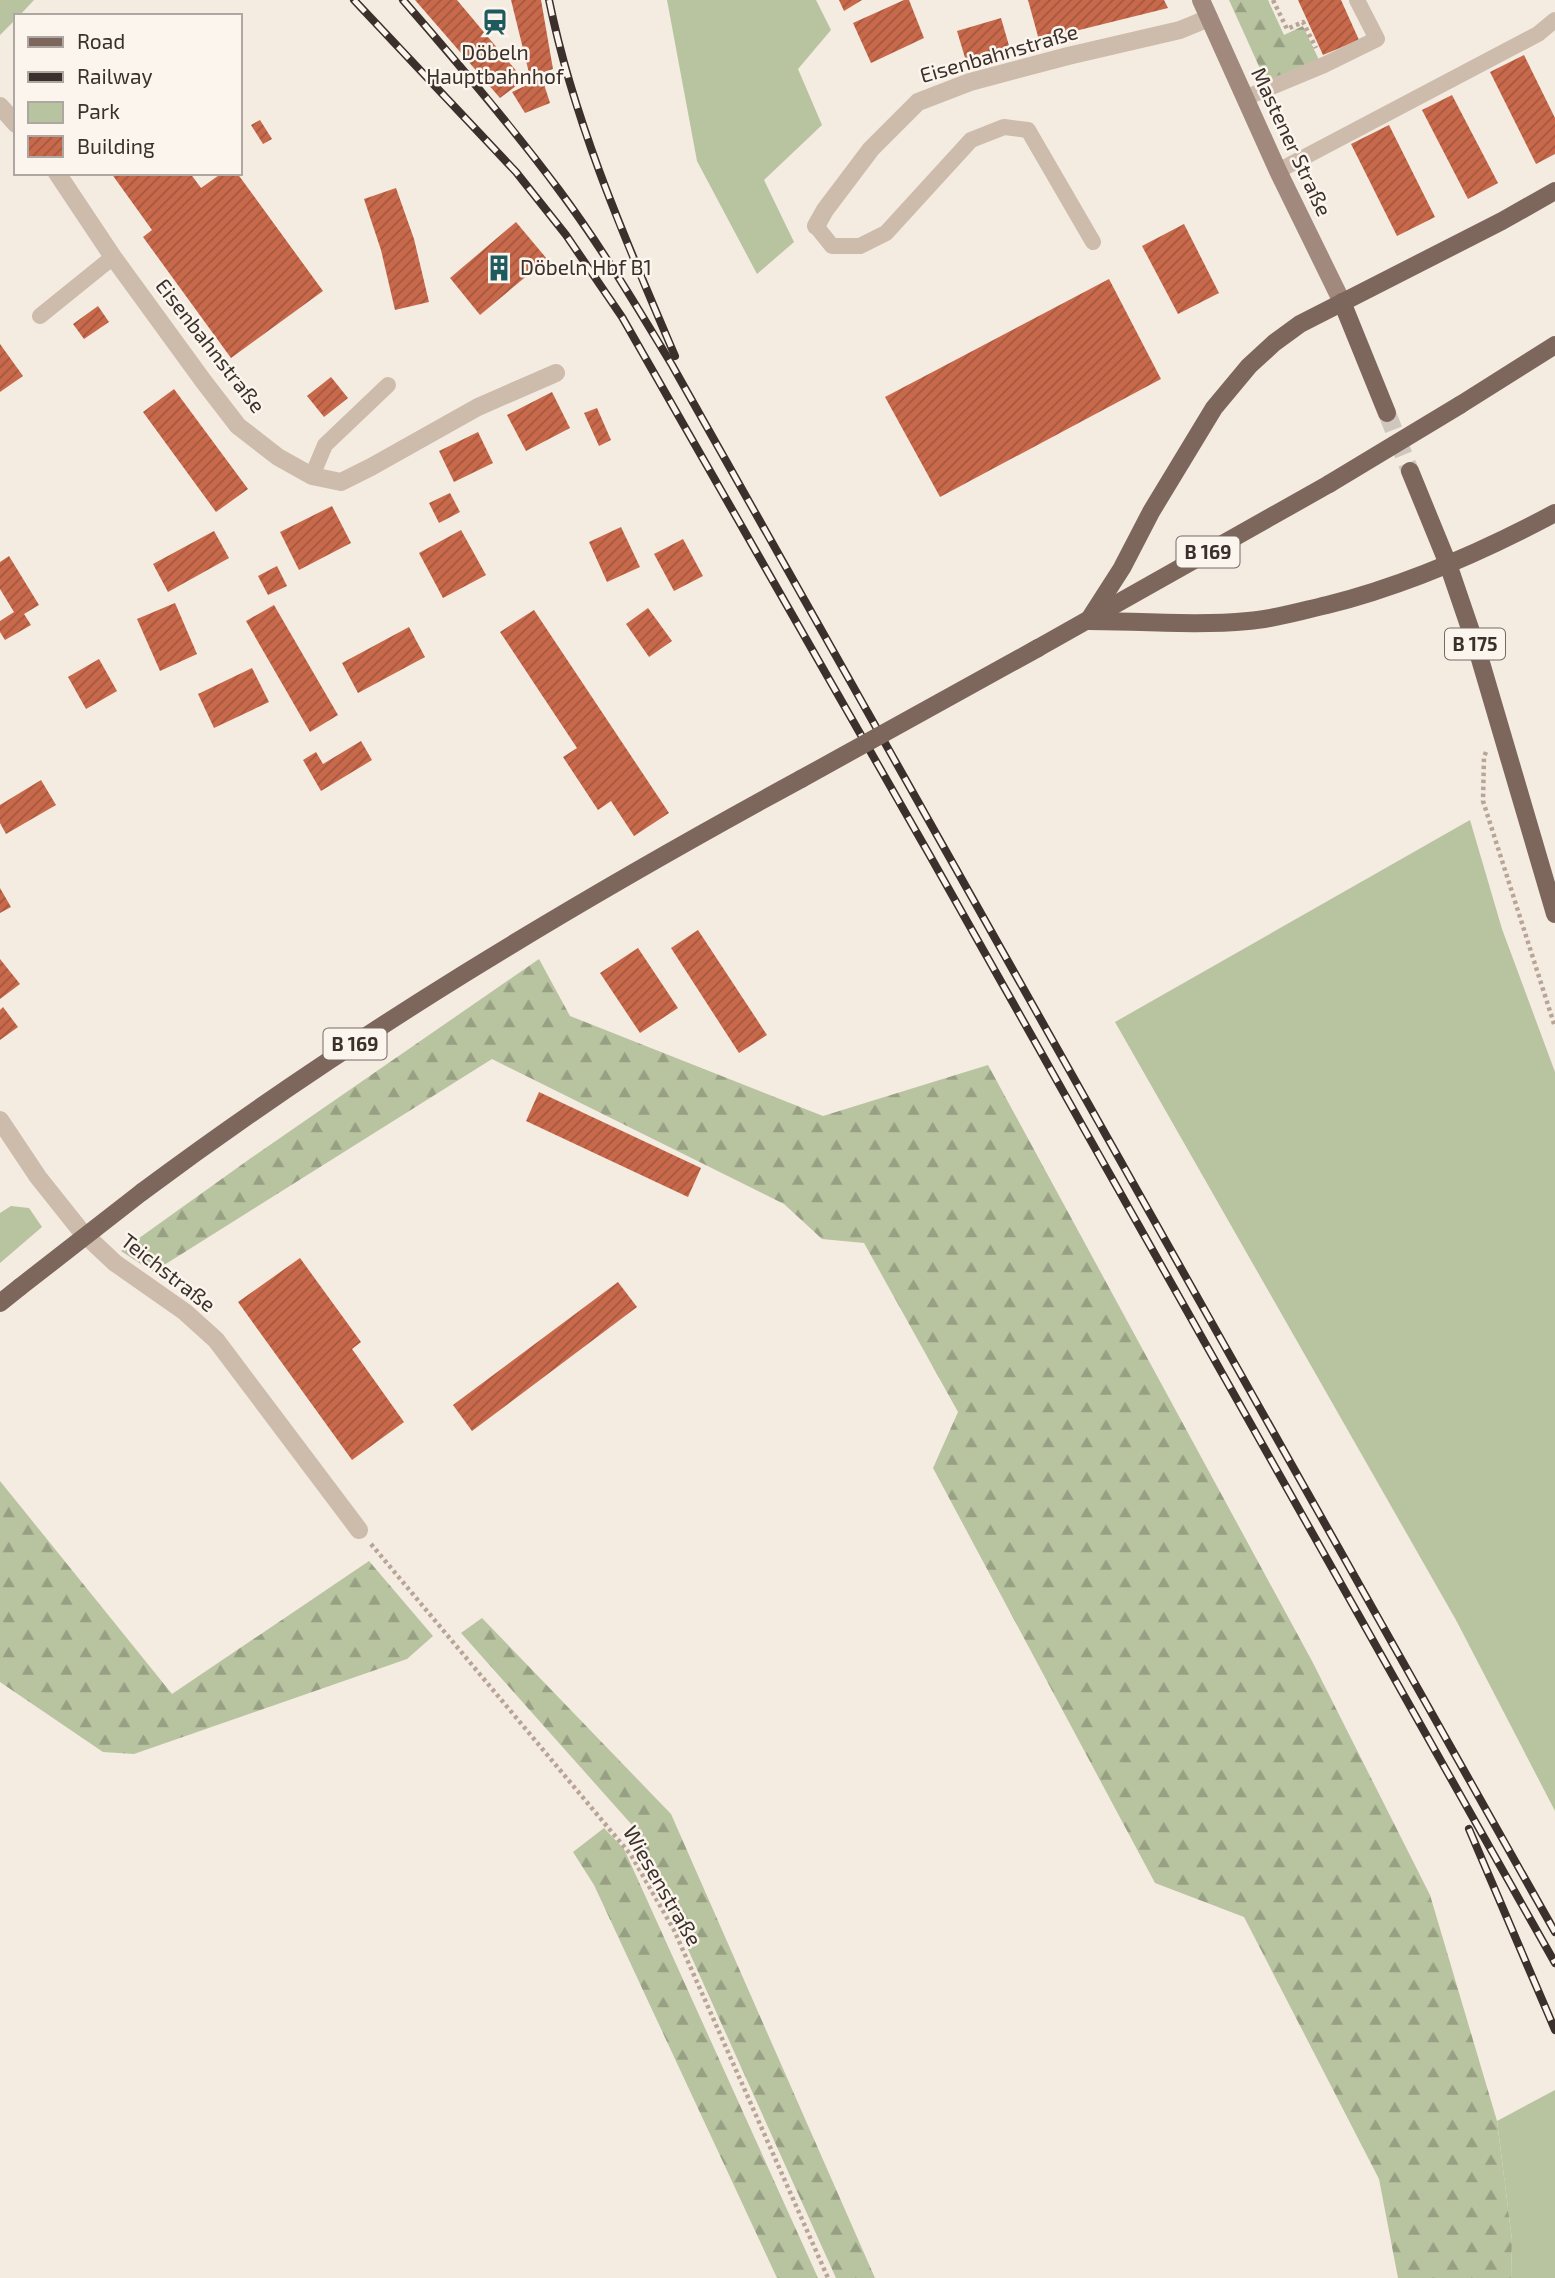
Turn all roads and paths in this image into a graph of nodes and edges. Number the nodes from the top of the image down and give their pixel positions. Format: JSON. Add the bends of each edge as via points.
{"nodes":[{"id":1,"x":1201,"y":0,"type":"edge"},
{"id":2,"x":1273,"y":0,"type":"edge"},
{"id":3,"x":1357,"y":0,"type":"edge"},
{"id":4,"x":1209,"y":18,"type":"junction"},
{"id":5,"x":1555,"y":20,"type":"edge"},
{"id":6,"x":1324,"y":65,"type":"junction"},
{"id":7,"x":1245,"y":98,"type":"junction"},
{"id":8,"x":0,"y":106,"type":"edge"},
{"id":9,"x":14,"y":122,"type":"edge"},
{"id":10,"x":1278,"y":171,"type":"junction"},
{"id":11,"x":58,"y":175,"type":"edge"},
{"id":12,"x":1555,"y":191,"type":"edge"},
{"id":13,"x":816,"y":226,"type":"joint"},
{"id":14,"x":1093,"y":242,"type":"dead end"},
{"id":15,"x":113,"y":257,"type":"junction"},
{"id":16,"x":1342,"y":302,"type":"junction"},
{"id":17,"x":40,"y":316,"type":"dead end"},
{"id":18,"x":1555,"y":345,"type":"edge"},
{"id":19,"x":556,"y":373,"type":"dead end"},
{"id":20,"x":388,"y":385,"type":"dead end"},
{"id":21,"x":1387,"y":413,"type":"tunnel mouth"},
{"id":22,"x":1410,"y":471,"type":"tunnel mouth"},
{"id":23,"x":312,"y":476,"type":"junction"},
{"id":24,"x":1555,"y":513,"type":"edge"},
{"id":25,"x":1448,"y":564,"type":"junction"},
{"id":26,"x":1088,"y":621,"type":"junction"},
{"id":27,"x":1499,"y":724,"type":"junction"},
{"id":28,"x":1555,"y":914,"type":"edge"},
{"id":29,"x":1555,"y":1027,"type":"edge"},
{"id":30,"x":0,"y":1119,"type":"edge"},
{"id":31,"x":0,"y":1303,"type":"edge"},
{"id":32,"x":359,"y":1530,"type":"joint"},
{"id":33,"x":828,"y":2278,"type":"edge"}],
"edges":[{"from":1,"to":4,"type":"main road","name":"Mastener Straße"},
{"from":2,"to":6,"type":"path","via":[[1287,29],[1303,22]]},
{"from":3,"to":6,"type":"lane","via":[[1377,39]]},
{"from":4,"to":7,"type":"main road","name":"Mastener Straße"},
{"from":4,"to":13,"type":"street","name":"Eisenbahnstraße","via":[[1180,30],[970,82],[918,102],[871,149]]},
{"from":5,"to":10,"type":"lane","via":[[1538,34]]},
{"from":6,"to":7,"type":"lane"},
{"from":7,"to":10,"type":"main road","name":"Mastener Straße"},
{"from":8,"to":9,"type":"street"},
{"from":10,"to":16,"type":"main road","name":"Mastener Straße"},
{"from":11,"to":15,"type":"street","name":"Eisenbahnstraße"},
{"from":12,"to":16,"type":"main road"},
{"from":13,"to":14,"type":"lane","via":[[832,246],[860,246],[886,233],[971,140],[1004,127],[1028,130]]},
{"from":15,"to":17,"type":"lane"},
{"from":15,"to":23,"type":"street","name":"Eisenbahnstraße","via":[[238,426]]},
{"from":16,"to":21,"type":"main road"},
{"from":16,"to":26,"type":"main road","via":[[1274,343],[1214,408]]},
{"from":18,"to":26,"type":"main road","number":"B 169","bridge":true,"via":[[1329,484]]},
{"from":19,"to":23,"type":"street","name":"Eisenbahnstraße","via":[[478,407],[341,482]]},
{"from":20,"to":23,"type":"lane","via":[[325,445]]},
{"from":22,"to":25,"type":"main road","number":"B 175"},
{"from":24,"to":25,"type":"main road"},
{"from":25,"to":26,"type":"main road","via":[[1377,592],[1283,616],[1218,622]]},
{"from":25,"to":27,"type":"main road","number":"B 175"},
{"from":26,"to":31,"type":"main road","number":"B 169","bridge":true,"via":[[575,907],[350,1048],[209,1142]]},
{"from":27,"to":28,"type":"main road","number":"B 175"},
{"from":27,"to":29,"type":"path","via":[[1484,757],[1483,800]]},
{"from":30,"to":32,"type":"street","name":"Teichstraße","via":[[80,1231],[216,1340]]},
{"from":32,"to":33,"type":"path","name":"Wiesenstraße","via":[[631,1854],[674,1930]]}]}
